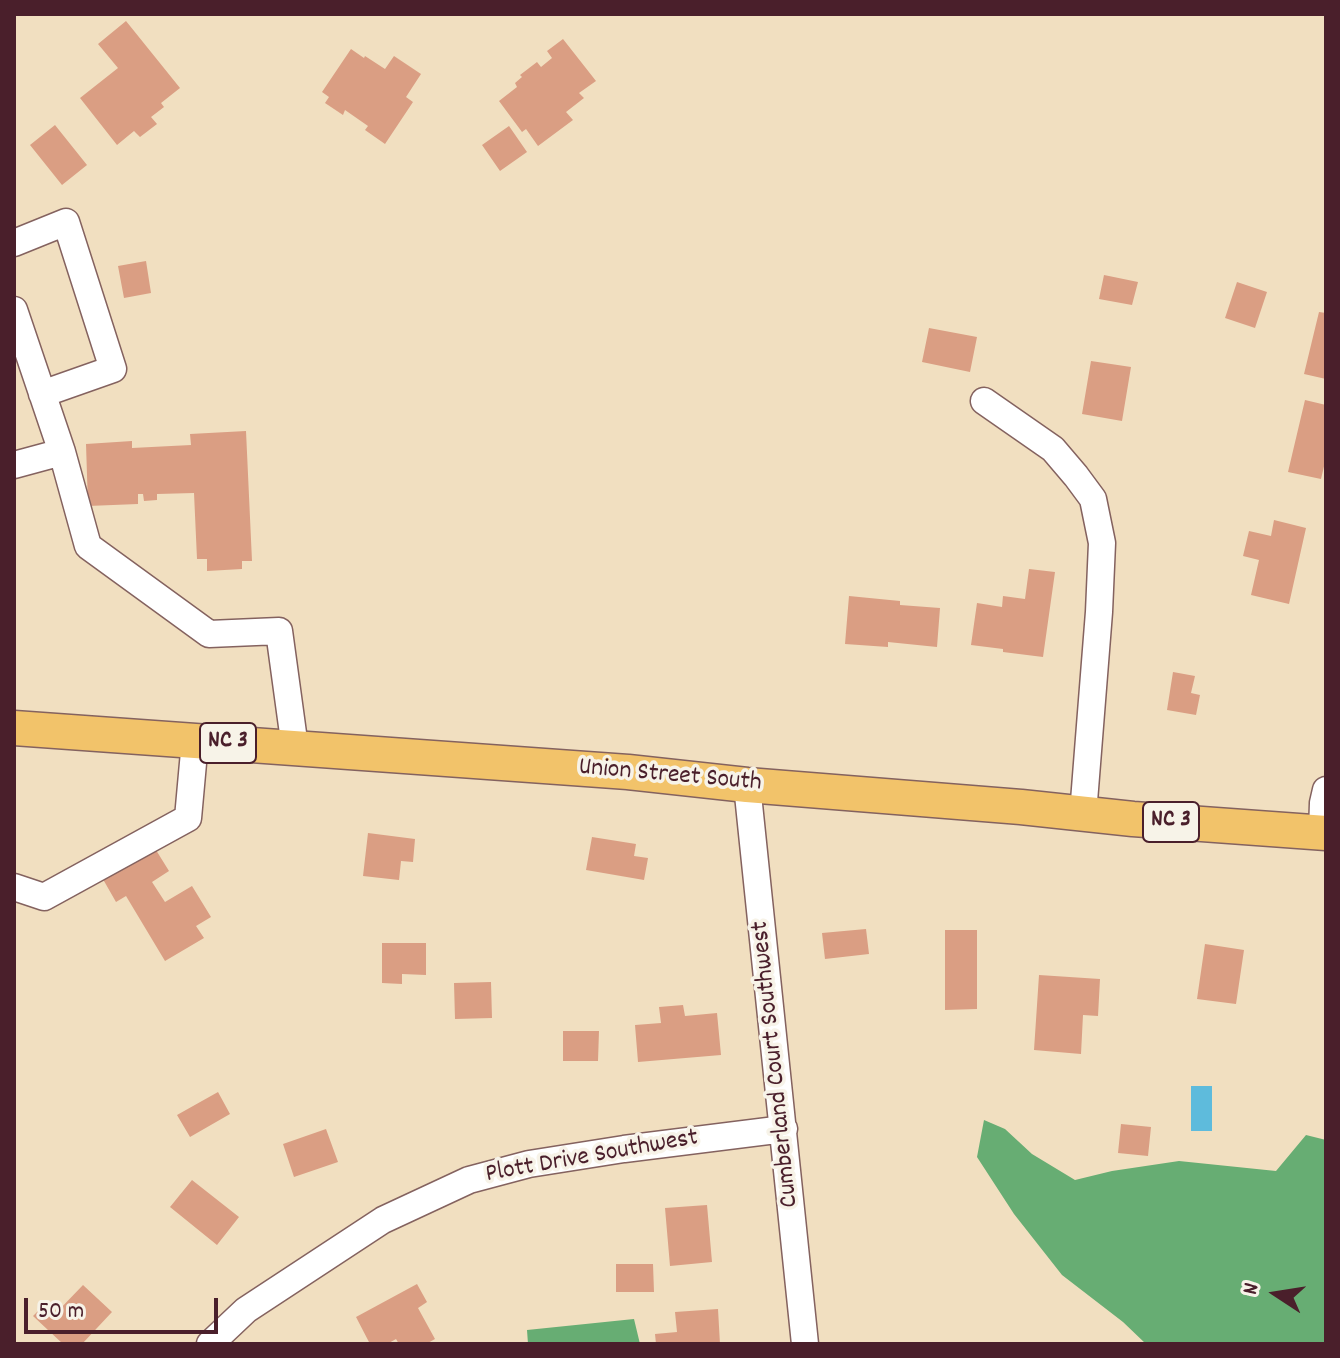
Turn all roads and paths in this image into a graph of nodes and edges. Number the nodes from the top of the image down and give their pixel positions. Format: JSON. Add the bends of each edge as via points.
{"nodes":[{"id":1,"x":14,"y":243,"type":"edge"},
{"id":2,"x":14,"y":310,"type":"edge"},
{"id":3,"x":42,"y":394,"type":"junction"},
{"id":4,"x":984,"y":401,"type":"dead end"},
{"id":5,"x":62,"y":452,"type":"junction"},
{"id":6,"x":14,"y":465,"type":"edge"},
{"id":7,"x":14,"y":728,"type":"edge"},
{"id":8,"x":195,"y":741,"type":"junction"},
{"id":9,"x":295,"y":748,"type":"junction"},
{"id":10,"x":747,"y":785,"type":"junction"},
{"id":11,"x":1326,"y":790,"type":"edge"},
{"id":12,"x":1083,"y":814,"type":"junction"},
{"id":13,"x":1324,"y":833,"type":"edge"},
{"id":14,"x":14,"y":887,"type":"edge"},
{"id":15,"x":784,"y":1129,"type":"junction"},
{"id":16,"x":210,"y":1344,"type":"edge"},
{"id":17,"x":805,"y":1344,"type":"edge"}],
"edges":[{"from":1,"to":3,"type":"street","via":[[66,222],[113,369]]},
{"from":2,"to":3,"type":"street"},
{"from":3,"to":5,"type":"street"},
{"from":4,"to":12,"type":"street","via":[[1053,449],[1093,499],[1102,543]]},
{"from":5,"to":6,"type":"street"},
{"from":5,"to":9,"type":"street","via":[[88,546],[209,634],[279,631]]},
{"from":7,"to":8,"type":"main road","name":"Union Street South","number":"NC 3"},
{"from":8,"to":9,"type":"main road","name":"Union Street South","number":"NC 3"},
{"from":8,"to":14,"type":"street","via":[[188,818],[44,897]]},
{"from":9,"to":10,"type":"main road","name":"Union Street South","number":"NC 3"},
{"from":10,"to":12,"type":"main road","name":"Union Street South","number":"NC 3"},
{"from":10,"to":15,"type":"street","name":"Cumberland Court Southwest"},
{"from":11,"to":13,"type":"street"},
{"from":12,"to":13,"type":"main road","name":"Union Street South","number":"NC 3"},
{"from":15,"to":16,"type":"street","name":"Plott Drive Southwest","via":[[529,1164],[469,1180],[383,1220],[246,1310]]},
{"from":15,"to":17,"type":"street","name":"Cumberland Court Southwest"}]}
